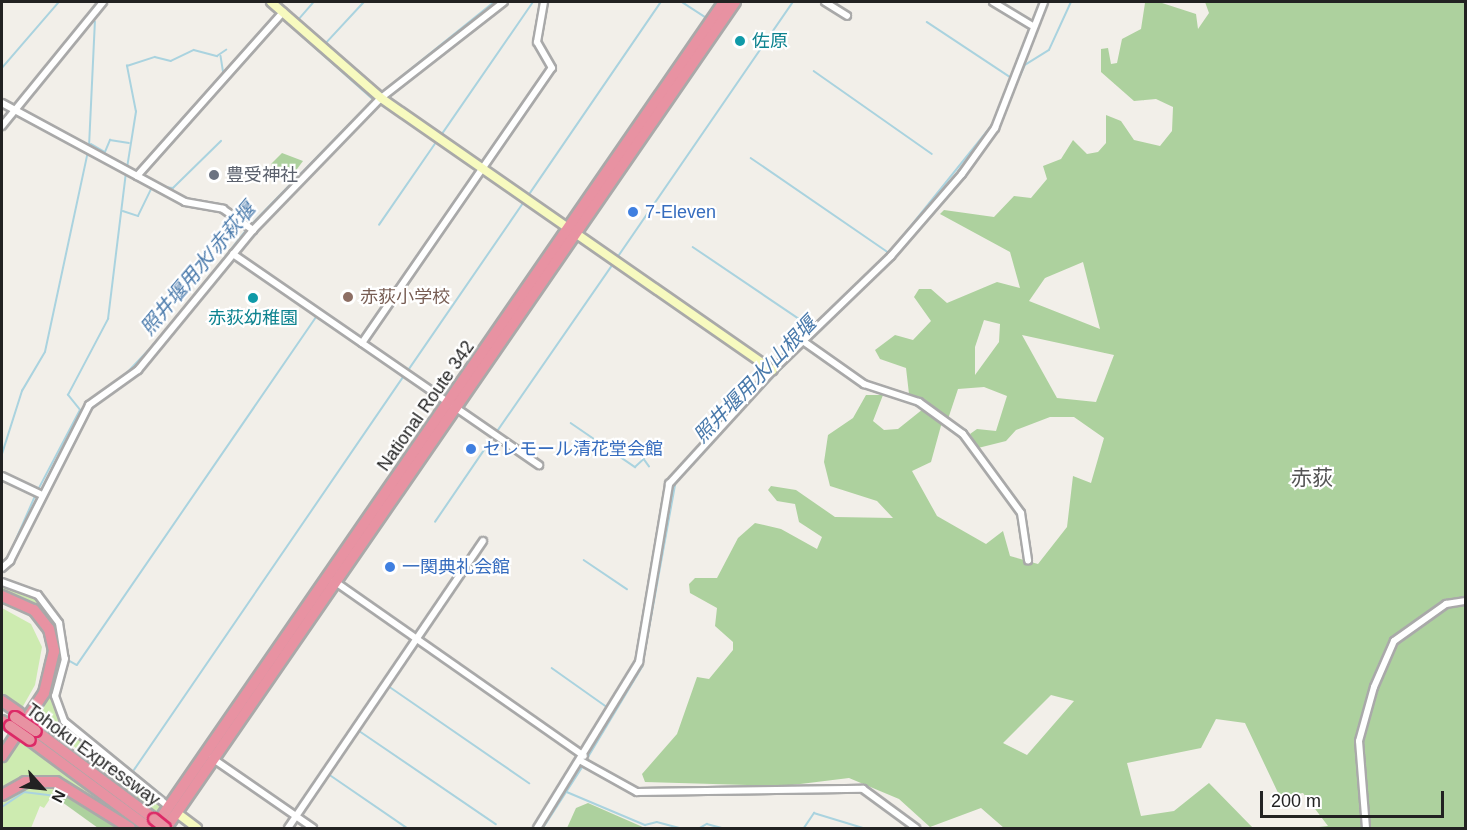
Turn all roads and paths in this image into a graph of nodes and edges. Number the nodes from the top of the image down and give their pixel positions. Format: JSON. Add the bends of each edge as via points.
{"nodes":[{"id":1,"x":103,"y":2,"type":"edge"},
{"id":2,"x":271,"y":2,"type":"edge"},
{"id":3,"x":504,"y":2,"type":"edge"},
{"id":4,"x":544,"y":2,"type":"edge"},
{"id":5,"x":724,"y":2,"type":"edge"},
{"id":6,"x":735,"y":2,"type":"edge"},
{"id":7,"x":825,"y":2,"type":"edge"},
{"id":8,"x":993,"y":2,"type":"edge"},
{"id":9,"x":1044,"y":2,"type":"edge"},
{"id":10,"x":283,"y":12,"type":"junction"},
{"id":11,"x":847,"y":16,"type":"dead end"},
{"id":12,"x":1031,"y":25,"type":"junction"},
{"id":13,"x":381,"y":98,"type":"junction"},
{"id":14,"x":2,"y":103,"type":"edge"},
{"id":15,"x":15,"y":109,"type":"junction"},
{"id":16,"x":2,"y":126,"type":"edge"},
{"id":17,"x":482,"y":170,"type":"junction"},
{"id":18,"x":137,"y":176,"type":"junction"},
{"id":19,"x":253,"y":230,"type":"junction"},
{"id":20,"x":572,"y":231,"type":"junction"},
{"id":21,"x":232,"y":254,"type":"junction"},
{"id":22,"x":803,"y":341,"type":"junction"},
{"id":23,"x":362,"y":343,"type":"junction"},
{"id":24,"x":773,"y":370,"type":"junction"},
{"id":25,"x":452,"y":405,"type":"junction"},
{"id":26,"x":539,"y":465,"type":"dead end"},
{"id":27,"x":2,"y":476,"type":"edge"},
{"id":28,"x":40,"y":494,"type":"junction"},
{"id":29,"x":483,"y":541,"type":"dead end"},
{"id":30,"x":1028,"y":560,"type":"dead end"},
{"id":31,"x":2,"y":568,"type":"edge"},
{"id":32,"x":331,"y":580,"type":"junction"},
{"id":33,"x":2,"y":582,"type":"edge"},
{"id":34,"x":2,"y":596,"type":"edge"},
{"id":35,"x":1466,"y":601,"type":"edge"},
{"id":36,"x":2,"y":603,"type":"edge"},
{"id":37,"x":420,"y":637,"type":"junction"},
{"id":38,"x":2,"y":701,"type":"edge"},
{"id":39,"x":2,"y":708,"type":"edge"},
{"id":40,"x":11,"y":719,"type":"edge"},
{"id":41,"x":35,"y":733,"type":"junction"},
{"id":42,"x":2,"y":746,"type":"edge"},
{"id":43,"x":2,"y":756,"type":"edge"},
{"id":44,"x":211,"y":757,"type":"junction"},
{"id":45,"x":583,"y":758,"type":"junction"},
{"id":46,"x":2,"y":795,"type":"edge"},
{"id":47,"x":173,"y":810,"type":"junction"},
{"id":48,"x":296,"y":817,"type":"junction"},
{"id":49,"x":151,"y":826,"type":"edge"},
{"id":50,"x":130,"y":828,"type":"edge"},
{"id":51,"x":165,"y":828,"type":"edge"},
{"id":52,"x":197,"y":828,"type":"edge"},
{"id":53,"x":288,"y":828,"type":"edge"},
{"id":54,"x":313,"y":828,"type":"edge"},
{"id":55,"x":537,"y":828,"type":"edge"},
{"id":56,"x":916,"y":828,"type":"edge"},
{"id":57,"x":1366,"y":828,"type":"edge"}],
"edges":[{"from":1,"to":15,"type":"street"},
{"from":2,"to":10,"type":"street"},
{"from":3,"to":13,"type":"street"},
{"from":4,"to":17,"type":"street","via":[[537,42],[552,68]]},
{"from":5,"to":20,"type":"highway","name":"National Route 342"},
{"from":6,"to":20,"type":"highway","name":"National Route 342"},
{"from":7,"to":11,"type":"street"},
{"from":8,"to":12,"type":"street"},
{"from":9,"to":12,"type":"street"},
{"from":10,"to":13,"type":"street"},
{"from":10,"to":18,"type":"street"},
{"from":12,"to":22,"type":"street","via":[[997,122],[962,174],[891,256]]},
{"from":13,"to":17,"type":"street"},
{"from":13,"to":19,"type":"street"},
{"from":14,"to":15,"type":"street"},
{"from":15,"to":16,"type":"street"},
{"from":15,"to":18,"type":"street"},
{"from":17,"to":20,"type":"street"},
{"from":17,"to":23,"type":"street"},
{"from":18,"to":19,"type":"street","via":[[185,202],[223,209]]},
{"from":19,"to":21,"type":"street"},
{"from":20,"to":24,"type":"street"},
{"from":20,"to":25,"type":"highway","name":"National Route 342"},
{"from":21,"to":23,"type":"street"},
{"from":21,"to":28,"type":"street","via":[[138,370],[88,405]]},
{"from":22,"to":24,"type":"street"},
{"from":22,"to":30,"type":"street","via":[[864,384],[919,402],[963,434],[1022,513]]},
{"from":23,"to":25,"type":"street"},
{"from":24,"to":45,"type":"street","via":[[669,484],[639,662]]},
{"from":25,"to":26,"type":"street"},
{"from":25,"to":32,"type":"highway","name":"National Route 342"},
{"from":27,"to":28,"type":"street"},
{"from":28,"to":31,"type":"street","via":[[10,561]]},
{"from":29,"to":37,"type":"street"},
{"from":32,"to":37,"type":"street"},
{"from":32,"to":44,"type":"highway","name":"National Route 342"},
{"from":33,"to":47,"type":"street","via":[[38,595],[59,622],[65,652],[55,696],[59,714]]},
{"from":34,"to":43,"type":"highway","via":[[26,604],[42,618],[54,651],[44,693]]},
{"from":35,"to":57,"type":"street","via":[[1446,604],[1394,641],[1374,687],[1359,741]]},
{"from":36,"to":42,"type":"highway","via":[[36,622],[47,655],[37,694]]},
{"from":37,"to":45,"type":"street"},
{"from":37,"to":48,"type":"street"},
{"from":38,"to":40,"type":"highway"},
{"from":39,"to":40,"type":"highway","name":"Tohoku Expressway"},
{"from":40,"to":41,"type":"highway","name":"Tohoku Expressway","bridge":true},
{"from":41,"to":49,"type":"highway","name":"Tohoku Expressway"},
{"from":41,"to":49,"type":"highway","name":"Tohoku Expressway","via":[[104,781]]},
{"from":44,"to":47,"type":"highway","name":"National Route 342"},
{"from":44,"to":48,"type":"street"},
{"from":45,"to":55,"type":"street"},
{"from":45,"to":56,"type":"street","via":[[637,792],[863,789]]},
{"from":46,"to":50,"type":"highway","via":[[25,782],[56,782]]},
{"from":47,"to":49,"type":"highway","name":"National Route 342"},
{"from":47,"to":51,"type":"highway","name":"National Route 342"},
{"from":47,"to":52,"type":"street"},
{"from":48,"to":53,"type":"street"},
{"from":48,"to":54,"type":"street"},
{"from":49,"to":51,"type":"highway","name":"Tohoku Expressway","bridge":true}]}
